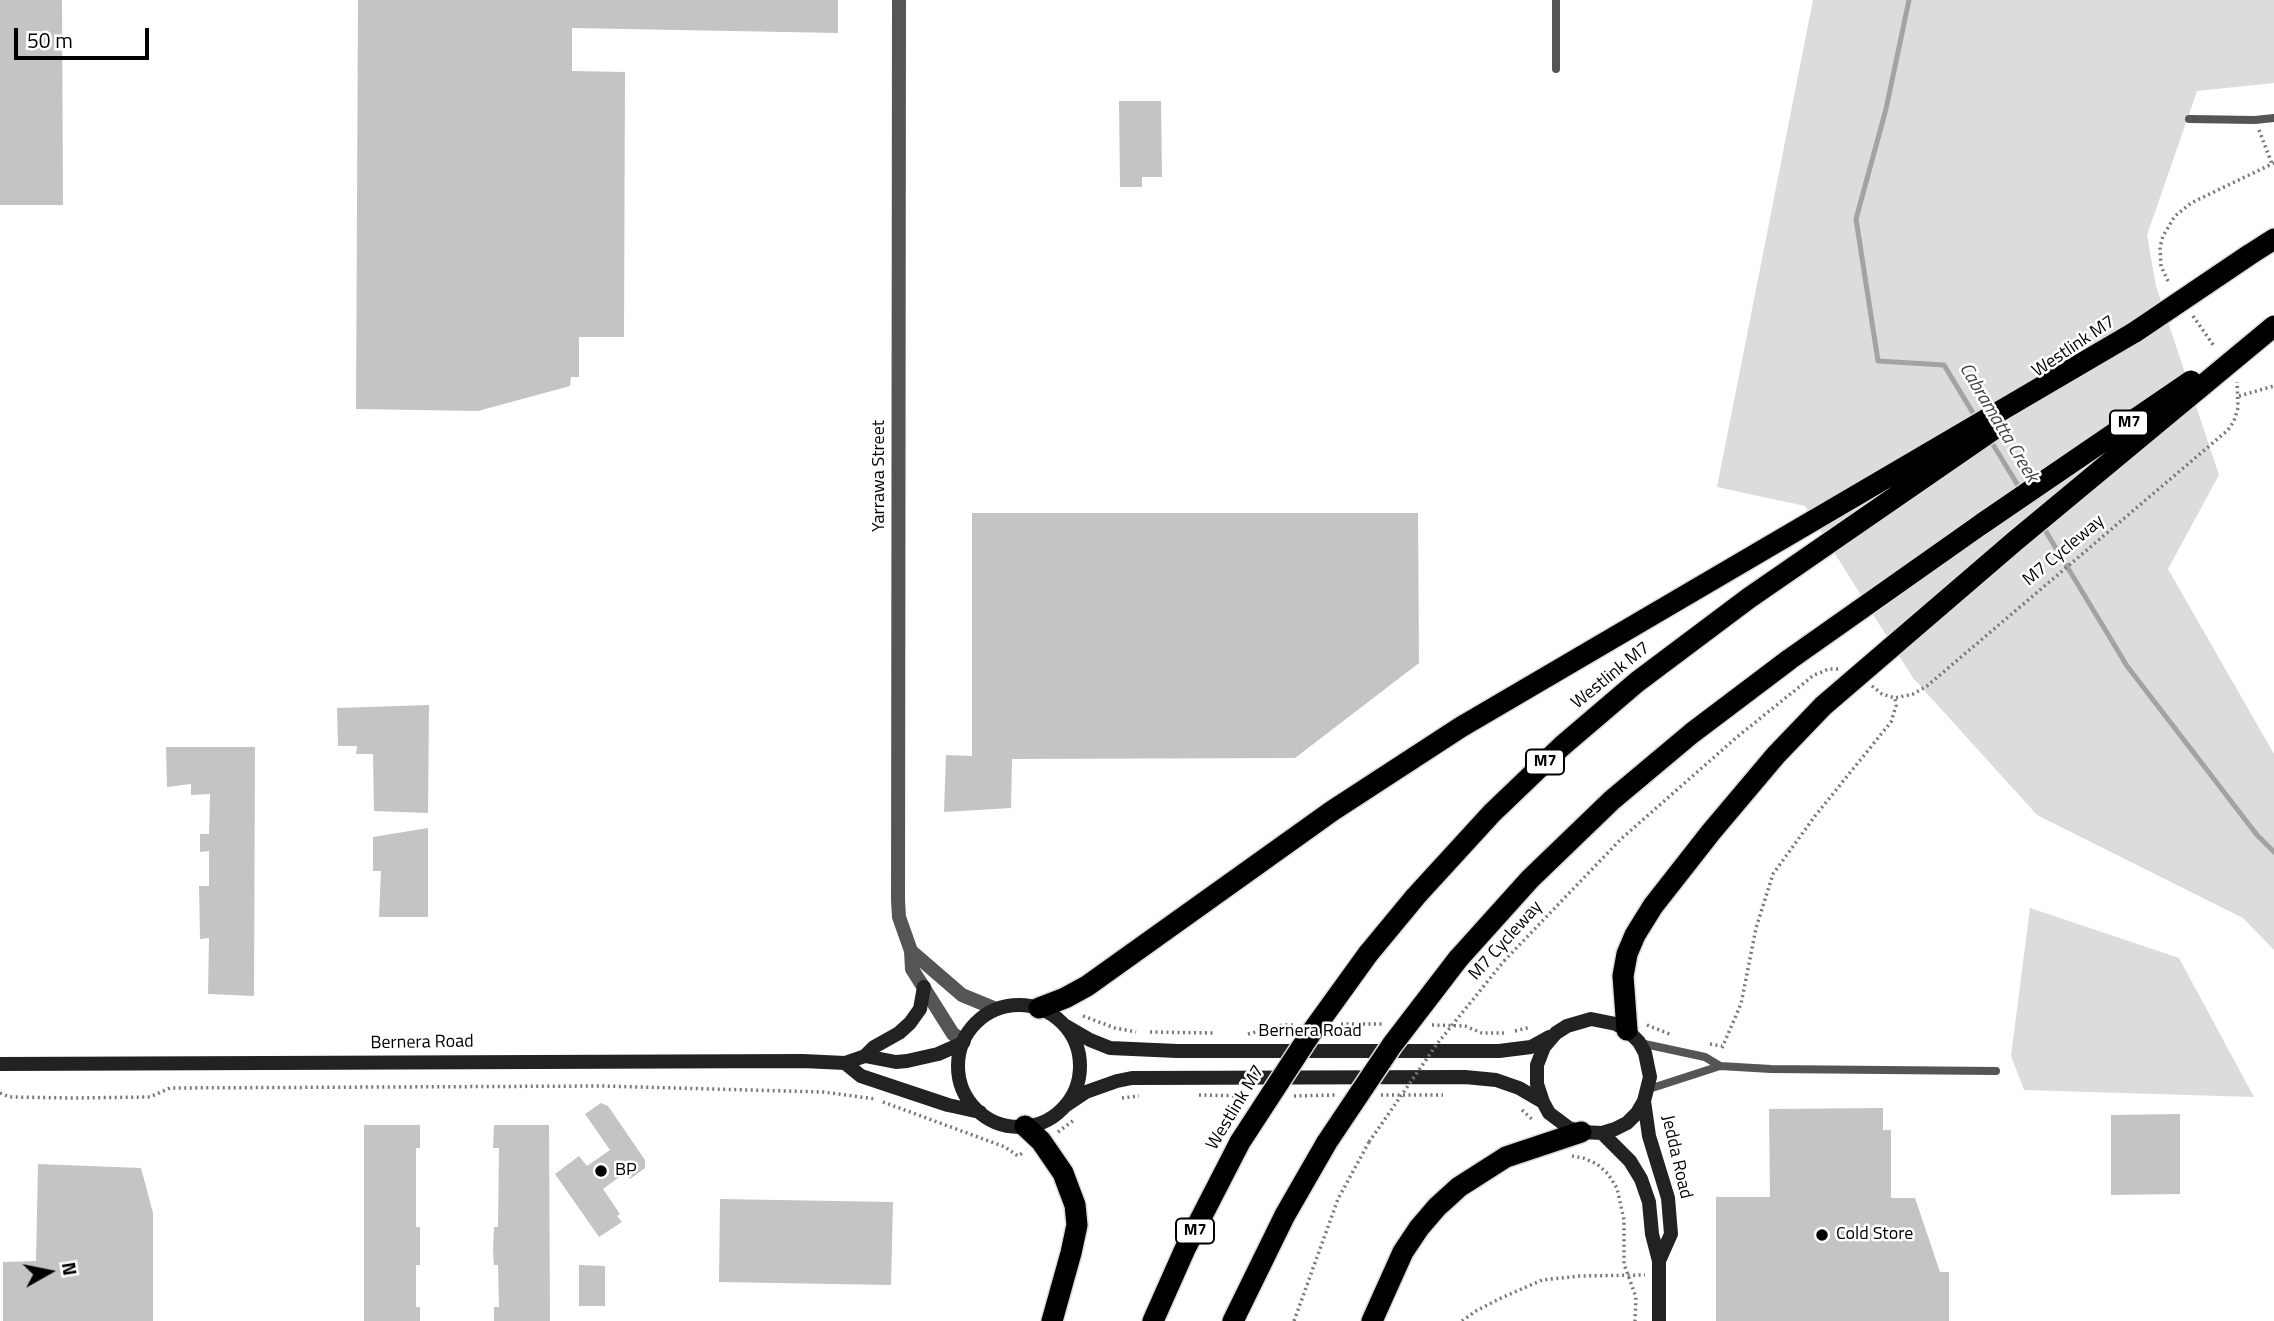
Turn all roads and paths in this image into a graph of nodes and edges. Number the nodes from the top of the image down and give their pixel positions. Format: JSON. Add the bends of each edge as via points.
{"nodes":[{"id":1,"x":899,"y":0,"type":"edge"},
{"id":2,"x":1556,"y":0,"type":"edge"},
{"id":3,"x":1556,"y":69,"type":"dead end"},
{"id":4,"x":2274,"y":118,"type":"edge"},
{"id":5,"x":2189,"y":119,"type":"dead end"},
{"id":6,"x":2255,"y":120,"type":"junction"},
{"id":7,"x":2273,"y":163,"type":"edge"},
{"id":8,"x":2274,"y":239,"type":"edge"},
{"id":9,"x":2168,"y":281,"type":"dead end"},
{"id":10,"x":2190,"y":312,"type":"dead end"},
{"id":11,"x":2274,"y":325,"type":"edge"},
{"id":12,"x":2135,"y":332,"type":"junction"},
{"id":13,"x":2214,"y":346,"type":"dead end"},
{"id":14,"x":2237,"y":382,"type":"dead end"},
{"id":15,"x":2274,"y":386,"type":"edge"},
{"id":16,"x":2239,"y":396,"type":"junction"},
{"id":17,"x":1843,"y":669,"type":"dead end"},
{"id":18,"x":1871,"y":684,"type":"dead end"},
{"id":19,"x":1895,"y":698,"type":"junction"},
{"id":20,"x":911,"y":951,"type":"junction"},
{"id":21,"x":925,"y":987,"type":"junction"},
{"id":22,"x":1039,"y":1008,"type":"junction"},
{"id":23,"x":996,"y":1009,"type":"junction"},
{"id":24,"x":1077,"y":1012,"type":"dead end"},
{"id":25,"x":1307,"y":1024,"type":"dead end"},
{"id":26,"x":1330,"y":1024,"type":"dead end"},
{"id":27,"x":1386,"y":1024,"type":"dead end"},
{"id":28,"x":1539,"y":1024,"type":"dead end"},
{"id":29,"x":1427,"y":1025,"type":"dead end"},
{"id":30,"x":1066,"y":1026,"type":"junction"},
{"id":31,"x":1637,"y":1031,"type":"junction"},
{"id":32,"x":1556,"y":1033,"type":"junction"},
{"id":33,"x":1222,"y":1034,"type":"dead end"},
{"id":34,"x":1248,"y":1034,"type":"dead end"},
{"id":35,"x":1675,"y":1036,"type":"dead end"},
{"id":36,"x":964,"y":1042,"type":"junction"},
{"id":37,"x":1710,"y":1044,"type":"dead end"},
{"id":38,"x":865,"y":1056,"type":"junction"},
{"id":39,"x":845,"y":1063,"type":"junction"},
{"id":40,"x":0,"y":1064,"type":"edge"},
{"id":41,"x":1720,"y":1066,"type":"junction"},
{"id":42,"x":1996,"y":1072,"type":"dead end"},
{"id":43,"x":0,"y":1093,"type":"edge"},
{"id":44,"x":1150,"y":1095,"type":"dead end"},
{"id":45,"x":1190,"y":1095,"type":"dead end"},
{"id":46,"x":1430,"y":1095,"type":"dead end"},
{"id":47,"x":1453,"y":1095,"type":"dead end"},
{"id":48,"x":1647,"y":1095,"type":"junction"},
{"id":49,"x":1255,"y":1096,"type":"dead end"},
{"id":50,"x":1282,"y":1096,"type":"dead end"},
{"id":51,"x":1321,"y":1096,"type":"dead end"},
{"id":52,"x":1119,"y":1098,"type":"dead end"},
{"id":53,"x":1542,"y":1102,"type":"junction"},
{"id":54,"x":1065,"y":1106,"type":"junction"},
{"id":55,"x":1521,"y":1109,"type":"dead end"},
{"id":56,"x":980,"y":1112,"type":"junction"},
{"id":57,"x":1077,"y":1118,"type":"dead end"},
{"id":58,"x":1025,"y":1126,"type":"junction"},
{"id":59,"x":1542,"y":1129,"type":"dead end"},
{"id":60,"x":1592,"y":1133,"type":"junction"},
{"id":61,"x":1055,"y":1134,"type":"dead end"},
{"id":62,"x":1566,"y":1155,"type":"dead end"},
{"id":63,"x":1018,"y":1156,"type":"dead end"},
{"id":64,"x":1659,"y":1261,"type":"junction"},
{"id":65,"x":1628,"y":1274,"type":"junction"},
{"id":66,"x":1052,"y":1321,"type":"edge"},
{"id":67,"x":1153,"y":1321,"type":"edge"},
{"id":68,"x":1233,"y":1321,"type":"edge"},
{"id":69,"x":1294,"y":1321,"type":"edge"},
{"id":70,"x":1372,"y":1321,"type":"edge"},
{"id":71,"x":1462,"y":1321,"type":"edge"},
{"id":72,"x":1635,"y":1321,"type":"edge"},
{"id":73,"x":1659,"y":1321,"type":"edge"}],
"edges":[{"from":1,"to":20,"type":"street","name":"Yarrawa Street","via":[[898,900]]},
{"from":2,"to":3,"type":"lane"},
{"from":4,"to":6,"type":"lane"},
{"from":5,"to":6,"type":"lane"},
{"from":6,"to":7,"type":"path"},
{"from":7,"to":9,"type":"path","via":[[2191,203],[2175,216],[2160,247]]},
{"from":8,"to":12,"type":"highway","name":"Westlink M7","number":"M7","bridge":true},
{"from":10,"to":13,"type":"path"},
{"from":11,"to":31,"type":"highway","bridge":true,"via":[[1823,706],[1776,755],[1653,906],[1635,935],[1623,976]]},
{"from":11,"to":68,"type":"highway","number":"M7","bridge":true,"via":[[1790,659],[1612,800],[1530,879],[1458,960],[1392,1045],[1327,1142]]},
{"from":12,"to":22,"type":"highway","via":[[1400,765],[1087,986]]},
{"from":12,"to":67,"type":"highway","name":"Westlink M7","number":"M7","bridge":true,"via":[[1749,598],[1637,682],[1492,813],[1368,954],[1303,1043],[1240,1142]]},
{"from":14,"to":16,"type":"path","name":"M7 Cycleway"},
{"from":15,"to":16,"type":"path"},
{"from":16,"to":19,"type":"path","name":"M7 Cycleway","via":[[2234,421],[2218,440],[1927,686]]},
{"from":17,"to":69,"type":"path","name":"M7 Cycleway","bridge":true,"via":[[1814,674],[1737,737],[1621,839],[1504,961],[1437,1044],[1370,1142],[1338,1199]]},
{"from":18,"to":19,"type":"path"},
{"from":19,"to":37,"type":"path","via":[[1891,722],[1773,874],[1756,928],[1741,1004],[1722,1046]]},
{"from":20,"to":21,"type":"street","name":"Yarrawa Street","via":[[912,969]]},
{"from":20,"to":23,"type":"street","via":[[962,996]]},
{"from":21,"to":36,"type":"street","name":"Yarrawa Street","via":[[953,1034]]},
{"from":21,"to":38,"type":"main road","via":[[920,1009],[910,1023]]},
{"from":22,"to":23,"type":"main road","via":[[1018,1004]]},
{"from":22,"to":30,"type":"main road"},
{"from":23,"to":36,"type":"main road","via":[[977,1022]]},
{"from":24,"to":33,"type":"path","via":[[1129,1031]]},
{"from":25,"to":34,"type":"path"},
{"from":26,"to":27,"type":"path"},
{"from":28,"to":29,"type":"path","via":[[1491,1033],[1465,1026]]},
{"from":30,"to":32,"type":"main road","name":"Bernera Road","via":[[1110,1048],[1177,1051],[1499,1051],[1531,1047]]},
{"from":30,"to":54,"type":"main road","via":[[1077,1049],[1080,1075]]},
{"from":31,"to":32,"type":"main road","via":[[1591,1019]]},
{"from":31,"to":35,"type":"path"},
{"from":31,"to":41,"type":"lane"},
{"from":31,"to":48,"type":"main road","via":[[1649,1065]]},
{"from":32,"to":53,"type":"main road","via":[[1537,1065]]},
{"from":36,"to":38,"type":"main road","name":"Bernera Road","via":[[907,1061]]},
{"from":36,"to":56,"type":"main road","via":[[960,1080]]},
{"from":38,"to":39,"type":"main road","name":"Bernera Road"},
{"from":39,"to":40,"type":"main road","name":"Bernera Road"},
{"from":39,"to":56,"type":"main road","name":"Bernera Road","via":[[861,1076]]},
{"from":41,"to":42,"type":"lane"},
{"from":41,"to":48,"type":"lane"},
{"from":43,"to":63,"type":"path","via":[[73,1098],[150,1097],[170,1088],[602,1086],[823,1092],[876,1099],[1005,1147]]},
{"from":44,"to":52,"type":"path"},
{"from":45,"to":49,"type":"path"},
{"from":46,"to":47,"type":"path"},
{"from":48,"to":60,"type":"main road","via":[[1627,1123]]},
{"from":48,"to":64,"type":"main road","name":"Jedda Road","via":[[1649,1136],[1668,1198],[1671,1234]]},
{"from":50,"to":51,"type":"path"},
{"from":53,"to":54,"type":"main road","via":[[1496,1080],[1465,1077],[1132,1078],[1086,1092]]},
{"from":53,"to":60,"type":"main road","via":[[1559,1122]]},
{"from":54,"to":58,"type":"main road","via":[[1054,1116]]},
{"from":55,"to":59,"type":"path"},
{"from":56,"to":58,"type":"main road","via":[[1009,1126]]},
{"from":57,"to":61,"type":"path"},
{"from":58,"to":66,"type":"highway","via":[[1063,1173],[1075,1205],[1077,1225]]},
{"from":60,"to":64,"type":"main road","name":"Jedda Road","via":[[1630,1161],[1641,1179]]},
{"from":60,"to":70,"type":"highway","via":[[1506,1157],[1459,1187],[1419,1228],[1403,1252]]},
{"from":62,"to":65,"type":"path","via":[[1597,1164],[1617,1188]]},
{"from":64,"to":73,"type":"main road","name":"Jedda Road"},
{"from":65,"to":71,"type":"path","via":[[1542,1280]]},
{"from":65,"to":72,"type":"path","via":[[1636,1297]]}]}
